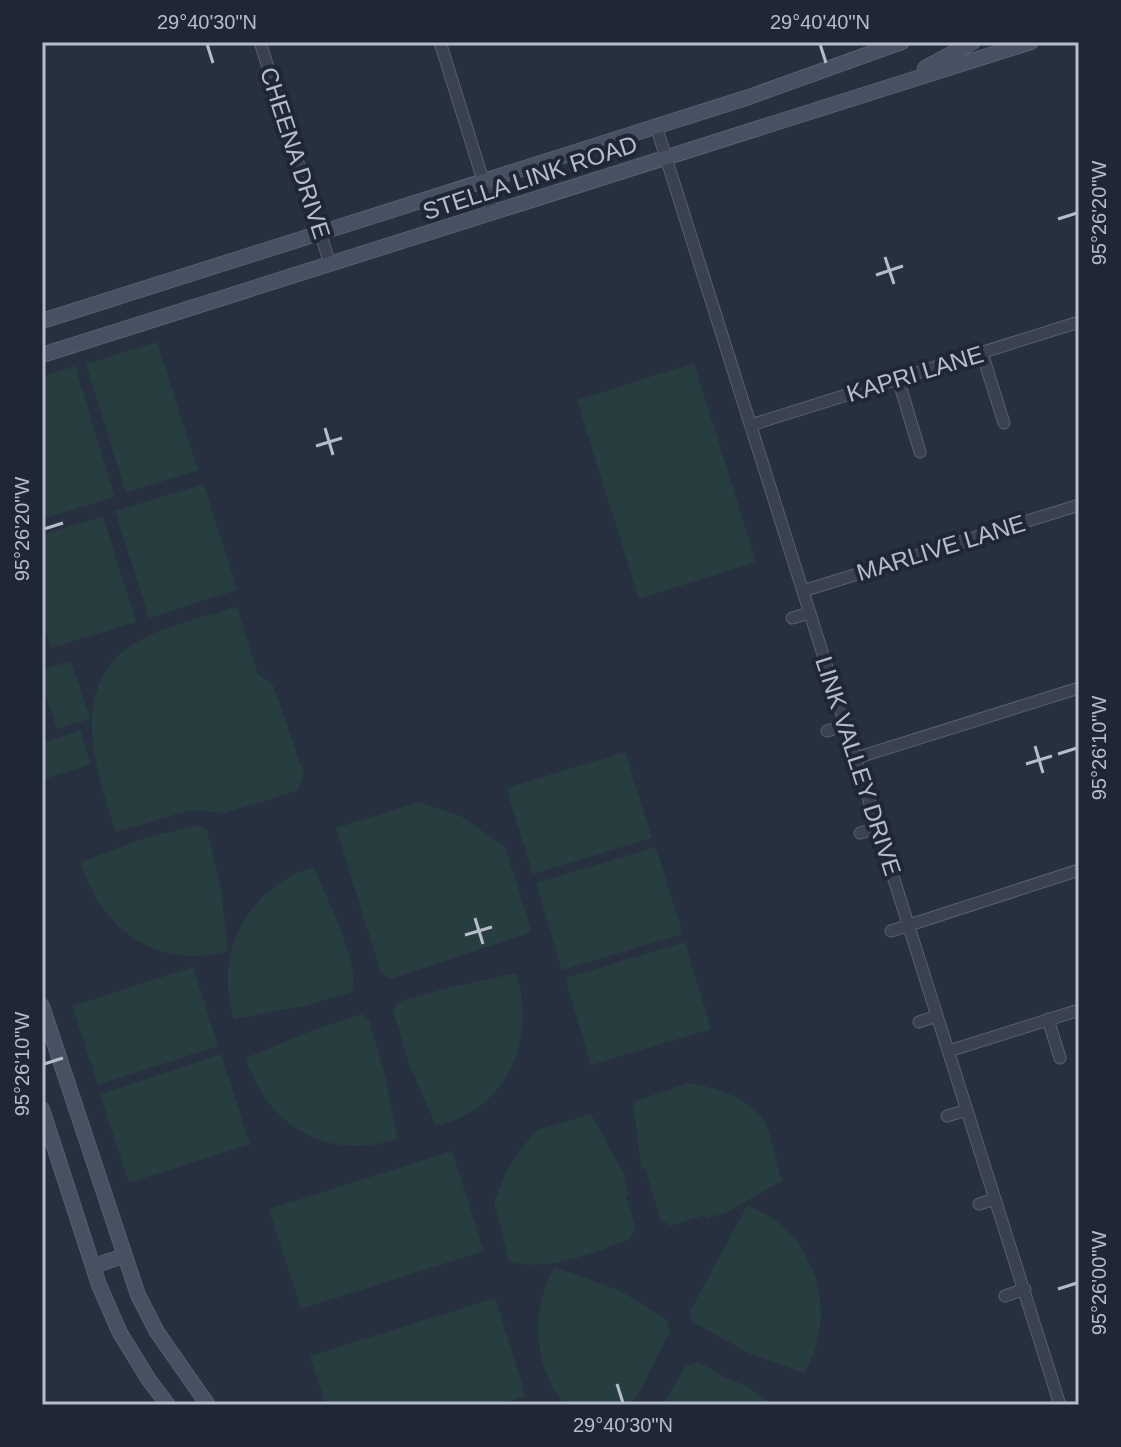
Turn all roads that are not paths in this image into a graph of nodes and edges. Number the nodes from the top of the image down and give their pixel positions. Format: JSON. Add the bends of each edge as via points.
{"nodes":[{"id":1,"x":260,"y":42,"type":"edge"},
{"id":2,"x":440,"y":42,"type":"edge"},
{"id":3,"x":902,"y":42,"type":"edge"},
{"id":4,"x":973,"y":42,"type":"edge"},
{"id":5,"x":1031,"y":42,"type":"edge"},
{"id":6,"x":885,"y":88,"type":"junction"},
{"id":7,"x":656,"y":126,"type":"junction"},
{"id":8,"x":666,"y":158,"type":"junction"},
{"id":9,"x":484,"y":181,"type":"junction"},
{"id":10,"x":493,"y":212,"type":"junction"},
{"id":11,"x":320,"y":233,"type":"junction"},
{"id":12,"x":330,"y":264,"type":"junction"},
{"id":13,"x":42,"y":321,"type":"edge"},
{"id":14,"x":1079,"y":322,"type":"edge"},
{"id":15,"x":982,"y":353,"type":"junction"},
{"id":16,"x":42,"y":355,"type":"edge"},
{"id":17,"x":898,"y":379,"type":"junction"},
{"id":18,"x":1004,"y":423,"type":"dead end"},
{"id":19,"x":751,"y":425,"type":"junction"},
{"id":20,"x":920,"y":452,"type":"dead end"},
{"id":21,"x":1079,"y":505,"type":"edge"},
{"id":22,"x":803,"y":591,"type":"junction"},
{"id":23,"x":810,"y":613,"type":"junction"},
{"id":24,"x":792,"y":618,"type":"dead end"},
{"id":25,"x":1079,"y":688,"type":"edge"},
{"id":26,"x":846,"y":725,"type":"junction"},
{"id":27,"x":827,"y":731,"type":"dead end"},
{"id":28,"x":856,"y":758,"type":"junction"},
{"id":29,"x":878,"y":828,"type":"junction"},
{"id":30,"x":860,"y":833,"type":"dead end"},
{"id":31,"x":1079,"y":870,"type":"edge"},
{"id":32,"x":909,"y":925,"type":"junction"},
{"id":33,"x":891,"y":931,"type":"dead end"},
{"id":34,"x":42,"y":1006,"type":"edge"},
{"id":35,"x":1079,"y":1010,"type":"edge"},
{"id":36,"x":937,"y":1016,"type":"junction"},
{"id":37,"x":1048,"y":1019,"type":"junction"},
{"id":38,"x":919,"y":1022,"type":"dead end"},
{"id":39,"x":949,"y":1051,"type":"junction"},
{"id":40,"x":1060,"y":1058,"type":"dead end"},
{"id":41,"x":42,"y":1109,"type":"edge"},
{"id":42,"x":967,"y":1110,"type":"junction"},
{"id":43,"x":947,"y":1116,"type":"dead end"},
{"id":44,"x":995,"y":1199,"type":"junction"},
{"id":45,"x":979,"y":1204,"type":"dead end"},
{"id":46,"x":124,"y":1256,"type":"junction"},
{"id":47,"x":93,"y":1266,"type":"junction"},
{"id":48,"x":1025,"y":1289,"type":"junction"},
{"id":49,"x":1005,"y":1296,"type":"dead end"},
{"id":50,"x":168,"y":1405,"type":"edge"},
{"id":51,"x":208,"y":1405,"type":"edge"},
{"id":52,"x":1060,"y":1405,"type":"edge"}],
"edges":[{"from":1,"to":11,"type":"street","name":"CHEENA DRIVE"},
{"from":2,"to":9,"type":"street"},
{"from":3,"to":7,"type":"main road","name":"STELLA LINK ROAD"},
{"from":4,"to":6,"type":"main road"},
{"from":5,"to":6,"type":"main road","name":"STELLA LINK ROAD"},
{"from":6,"to":8,"type":"main road","name":"STELLA LINK ROAD"},
{"from":7,"to":8,"type":"street","name":"LINK VALLEY DRIVE"},
{"from":7,"to":9,"type":"main road","name":"STELLA LINK ROAD"},
{"from":8,"to":10,"type":"main road","name":"STELLA LINK ROAD"},
{"from":8,"to":19,"type":"street","name":"LINK VALLEY DRIVE"},
{"from":9,"to":10,"type":"street"},
{"from":9,"to":11,"type":"main road","name":"STELLA LINK ROAD"},
{"from":10,"to":12,"type":"main road","name":"STELLA LINK ROAD"},
{"from":11,"to":12,"type":"street","name":"CHEENA DRIVE"},
{"from":11,"to":13,"type":"main road","name":"STELLA LINK ROAD"},
{"from":12,"to":16,"type":"main road","name":"STELLA LINK ROAD"},
{"from":14,"to":15,"type":"street","name":"KAPRI LANE"},
{"from":15,"to":17,"type":"street","name":"KAPRI LANE"},
{"from":15,"to":18,"type":"street"},
{"from":17,"to":19,"type":"street","name":"KAPRI LANE"},
{"from":17,"to":20,"type":"street"},
{"from":19,"to":22,"type":"street","name":"LINK VALLEY DRIVE"},
{"from":21,"to":22,"type":"street","name":"MARLIVE LANE"},
{"from":22,"to":23,"type":"street","name":"LINK VALLEY DRIVE"},
{"from":23,"to":24,"type":"street"},
{"from":23,"to":26,"type":"street","name":"LINK VALLEY DRIVE"},
{"from":25,"to":28,"type":"street"},
{"from":26,"to":27,"type":"street"},
{"from":26,"to":28,"type":"street","name":"LINK VALLEY DRIVE"},
{"from":28,"to":29,"type":"street","name":"LINK VALLEY DRIVE"},
{"from":29,"to":30,"type":"street"},
{"from":29,"to":32,"type":"street","name":"LINK VALLEY DRIVE"},
{"from":31,"to":32,"type":"street"},
{"from":32,"to":33,"type":"street"},
{"from":32,"to":36,"type":"street","name":"LINK VALLEY DRIVE"},
{"from":34,"to":46,"type":"main road"},
{"from":35,"to":37,"type":"street"},
{"from":36,"to":38,"type":"street"},
{"from":36,"to":39,"type":"street","name":"LINK VALLEY DRIVE"},
{"from":37,"to":39,"type":"street"},
{"from":37,"to":40,"type":"street"},
{"from":39,"to":42,"type":"street","name":"LINK VALLEY DRIVE"},
{"from":41,"to":47,"type":"main road"},
{"from":42,"to":43,"type":"street"},
{"from":42,"to":44,"type":"street","name":"LINK VALLEY DRIVE"},
{"from":44,"to":45,"type":"street"},
{"from":44,"to":48,"type":"street","name":"LINK VALLEY DRIVE"},
{"from":46,"to":47,"type":"main road"},
{"from":46,"to":51,"type":"main road","via":[[157,1332]]},
{"from":47,"to":50,"type":"main road","via":[[120,1333]]},
{"from":48,"to":49,"type":"street"},
{"from":48,"to":52,"type":"street","name":"LINK VALLEY DRIVE"}]}
